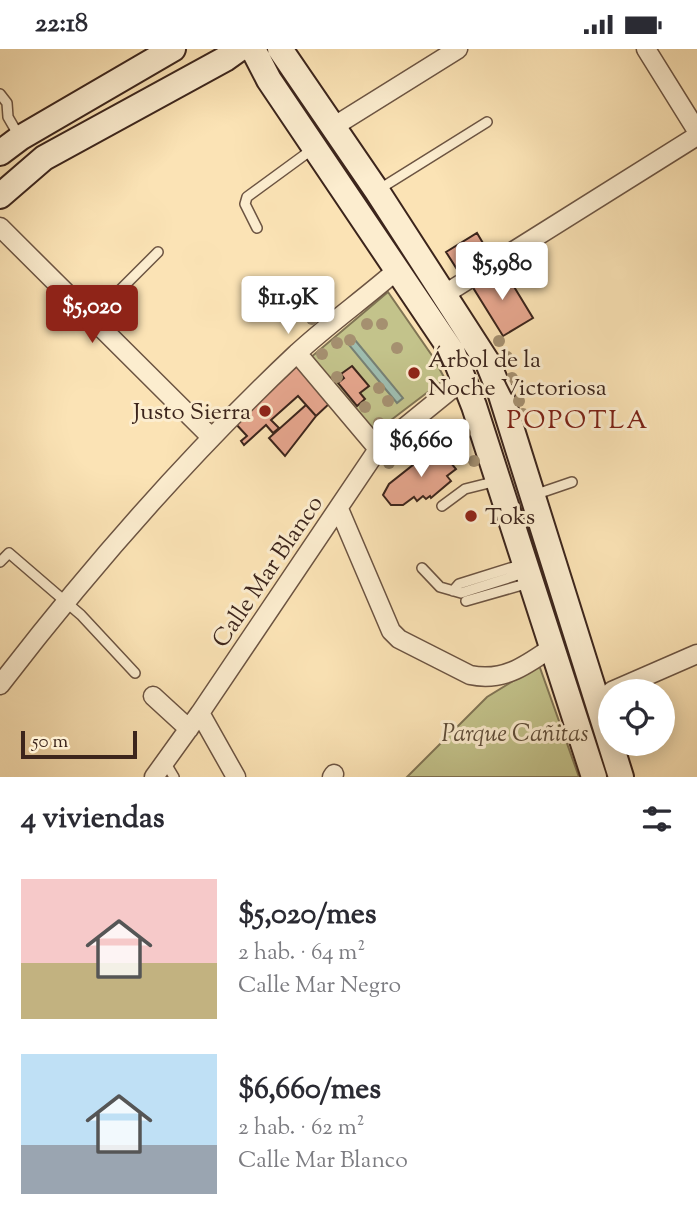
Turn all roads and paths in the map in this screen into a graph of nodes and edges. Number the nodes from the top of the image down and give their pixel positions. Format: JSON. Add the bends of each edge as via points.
{"nodes":[{"id":1,"x":173,"y":49,"type":"edge"},
{"id":2,"x":239,"y":49,"type":"edge"},
{"id":3,"x":253,"y":49,"type":"edge"},
{"id":4,"x":280,"y":49,"type":"edge"},
{"id":5,"x":458,"y":49,"type":"edge"},
{"id":6,"x":646,"y":49,"type":"edge"},
{"id":7,"x":0,"y":94,"type":"edge"},
{"id":8,"x":487,"y":122,"type":"dead end"},
{"id":9,"x":333,"y":127,"type":"junction"},
{"id":10,"x":697,"y":134,"type":"edge"},
{"id":11,"x":20,"y":138,"type":"junction"},
{"id":12,"x":314,"y":148,"type":"junction"},
{"id":13,"x":0,"y":153,"type":"edge"},
{"id":14,"x":377,"y":191,"type":"junction"},
{"id":15,"x":0,"y":196,"type":"edge"},
{"id":16,"x":0,"y":227,"type":"edge"},
{"id":17,"x":257,"y":228,"type":"dead end"},
{"id":18,"x":158,"y":252,"type":"dead end"},
{"id":19,"x":397,"y":270,"type":"junction"},
{"id":20,"x":445,"y":294,"type":"junction"},
{"id":21,"x":92,"y":318,"type":"junction"},
{"id":22,"x":297,"y":353,"type":"junction"},
{"id":23,"x":464,"y":379,"type":"junction"},
{"id":24,"x":211,"y":437,"type":"junction"},
{"id":25,"x":378,"y":449,"type":"junction"},
{"id":26,"x":498,"y":481,"type":"junction"},
{"id":27,"x":572,"y":482,"type":"dead end"},
{"id":28,"x":533,"y":495,"type":"junction"},
{"id":29,"x":442,"y":506,"type":"dead end"},
{"id":30,"x":339,"y":509,"type":"junction"},
{"id":31,"x":0,"y":562,"type":"edge"},
{"id":32,"x":422,"y":568,"type":"dead end"},
{"id":33,"x":528,"y":573,"type":"junction"},
{"id":34,"x":460,"y":595,"type":"junction"},
{"id":35,"x":65,"y":601,"type":"junction"},
{"id":36,"x":551,"y":648,"type":"junction"},
{"id":37,"x":697,"y":654,"type":"edge"},
{"id":38,"x":135,"y":673,"type":"dead end"},
{"id":39,"x":600,"y":679,"type":"edge"},
{"id":40,"x":640,"y":679,"type":"edge"},
{"id":41,"x":0,"y":685,"type":"edge"},
{"id":42,"x":153,"y":696,"type":"dead end"},
{"id":43,"x":200,"y":713,"type":"junction"},
{"id":44,"x":188,"y":729,"type":"junction"},
{"id":45,"x":617,"y":756,"type":"edge"},
{"id":46,"x":170,"y":769,"type":"edge"},
{"id":47,"x":154,"y":777,"type":"edge"},
{"id":48,"x":236,"y":777,"type":"edge"},
{"id":49,"x":594,"y":777,"type":"edge"},
{"id":50,"x":621,"y":777,"type":"edge"}],
"edges":[{"from":1,"to":11,"type":"main road"},
{"from":2,"to":15,"type":"main road","via":[[44,158]]},
{"from":3,"to":12,"type":"main road"},
{"from":4,"to":9,"type":"main road"},
{"from":5,"to":9,"type":"street"},
{"from":6,"to":10,"type":"street"},
{"from":7,"to":11,"type":"lane"},
{"from":8,"to":14,"type":"lane"},
{"from":9,"to":14,"type":"main road"},
{"from":10,"to":20,"type":"street"},
{"from":11,"to":13,"type":"main road"},
{"from":12,"to":17,"type":"lane","via":[[247,197],[245,204]]},
{"from":12,"to":19,"type":"main road"},
{"from":14,"to":20,"type":"main road"},
{"from":16,"to":21,"type":"street"},
{"from":18,"to":21,"type":"lane"},
{"from":19,"to":22,"type":"street"},
{"from":19,"to":23,"type":"main road","via":[[453,353]]},
{"from":20,"to":28,"type":"main road","via":[[488,363]]},
{"from":21,"to":24,"type":"street"},
{"from":22,"to":24,"type":"street"},
{"from":22,"to":25,"type":"street"},
{"from":23,"to":25,"type":"street","name":"Calle Mar Blanco"},
{"from":23,"to":26,"type":"main road"},
{"from":24,"to":35,"type":"street"},
{"from":25,"to":30,"type":"street","name":"Calle Mar Blanco"},
{"from":26,"to":29,"type":"lane","via":[[466,489]]},
{"from":26,"to":33,"type":"main road"},
{"from":27,"to":28,"type":"lane"},
{"from":28,"to":39,"type":"main road"},
{"from":30,"to":36,"type":"street","via":[[391,631],[399,639],[479,677],[516,671]]},
{"from":30,"to":43,"type":"street","name":"Calle Mar Blanco"},
{"from":31,"to":35,"type":"lane","via":[[9,553]]},
{"from":32,"to":34,"type":"lane","via":[[440,587]]},
{"from":33,"to":34,"type":"lane"},
{"from":33,"to":34,"type":"lane","via":[[459,584]]},
{"from":33,"to":36,"type":"main road"},
{"from":35,"to":38,"type":"lane"},
{"from":35,"to":41,"type":"street"},
{"from":36,"to":49,"type":"main road"},
{"from":37,"to":40,"type":"street"},
{"from":42,"to":44,"type":"street"},
{"from":43,"to":44,"type":"street","name":"Calle Mar Blanco"},
{"from":43,"to":48,"type":"street"},
{"from":44,"to":46,"type":"street","name":"Calle Mar Blanco"},
{"from":45,"to":50,"type":"main road"},
{"from":46,"to":47,"type":"street","name":"Calle Mar Blanco"}]}
